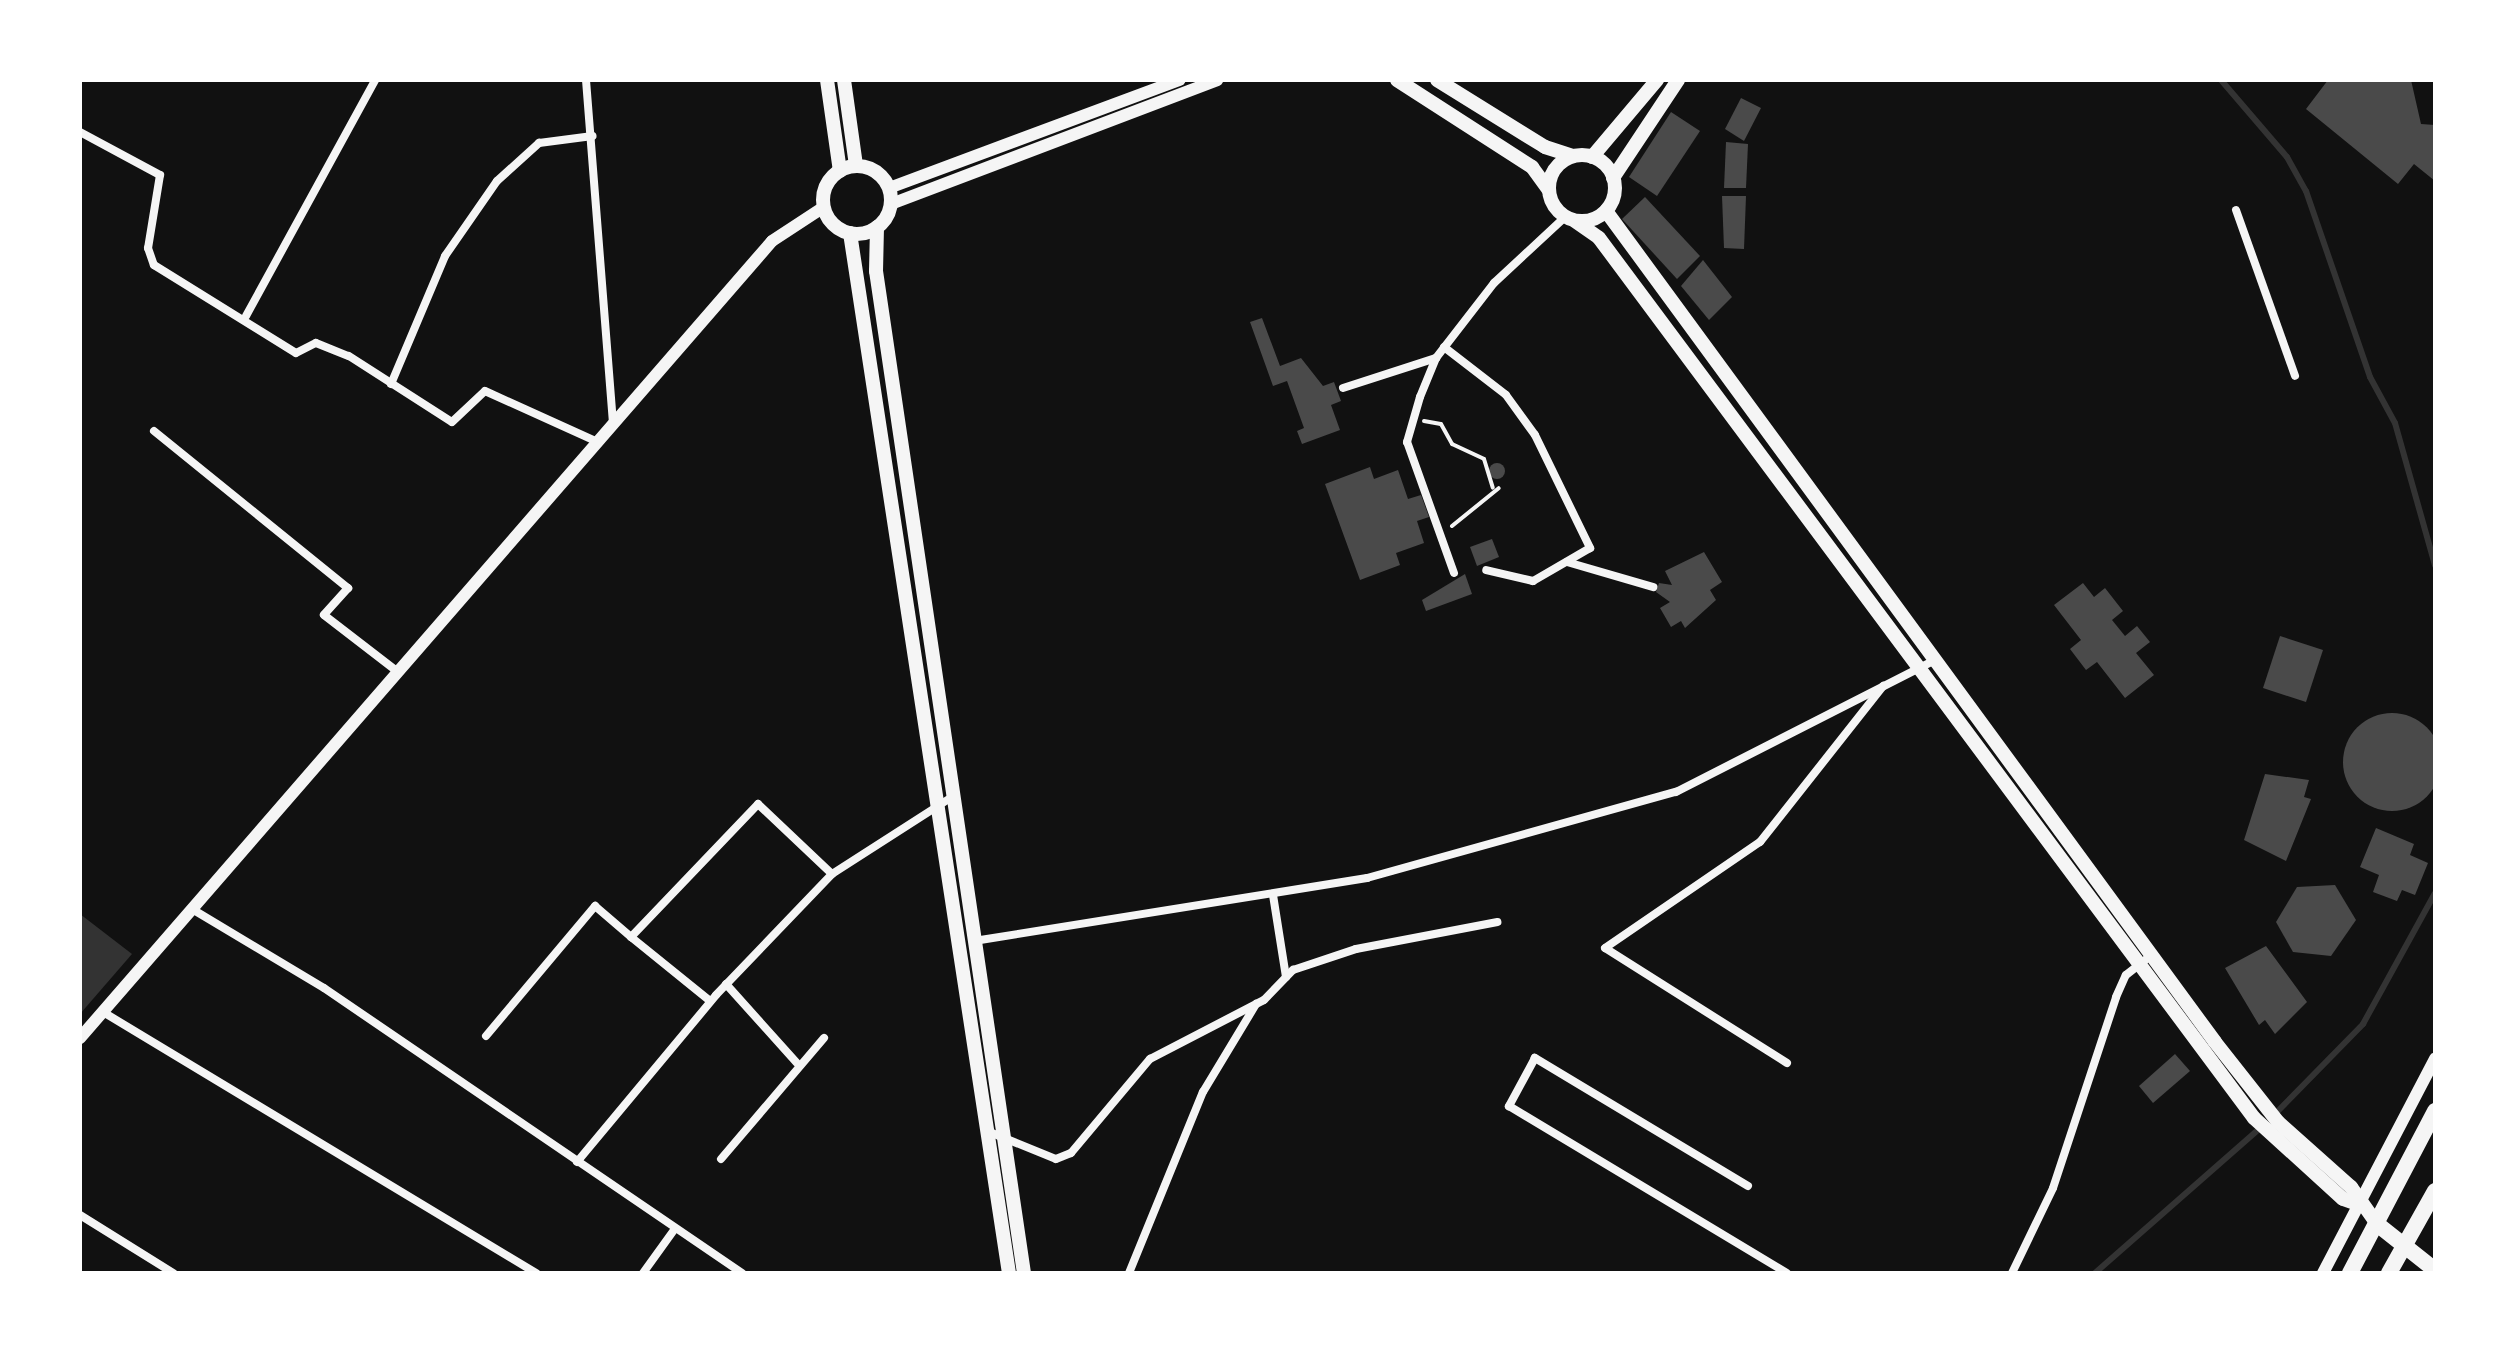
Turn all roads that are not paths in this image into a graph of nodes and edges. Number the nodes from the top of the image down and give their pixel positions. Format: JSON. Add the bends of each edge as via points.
{"nodes":[{"id":1,"x":375,"y":80,"type":"edge"},
{"id":2,"x":586,"y":80,"type":"edge"},
{"id":3,"x":827,"y":80,"type":"edge"},
{"id":4,"x":844,"y":80,"type":"edge"},
{"id":5,"x":1180,"y":80,"type":"edge"},
{"id":6,"x":1217,"y":80,"type":"edge"},
{"id":7,"x":1397,"y":80,"type":"edge"},
{"id":8,"x":1437,"y":80,"type":"edge"},
{"id":9,"x":1657,"y":80,"type":"edge"},
{"id":10,"x":1678,"y":80,"type":"edge"},
{"id":11,"x":1454,"y":84,"type":"edge"},
{"id":12,"x":80,"y":132,"type":"edge"},
{"id":13,"x":593,"y":136,"type":"junction"},
{"id":14,"x":1573,"y":156,"type":"junction"},
{"id":15,"x":1592,"y":157,"type":"junction"},
{"id":16,"x":856,"y":165,"type":"junction"},
{"id":17,"x":840,"y":171,"type":"junction"},
{"id":18,"x":1613,"y":178,"type":"junction"},
{"id":19,"x":1549,"y":190,"type":"junction"},
{"id":20,"x":890,"y":196,"type":"junction"},
{"id":21,"x":824,"y":207,"type":"junction"},
{"id":22,"x":2236,"y":210,"type":"dead end"},
{"id":23,"x":1606,"y":211,"type":"junction"},
{"id":24,"x":1570,"y":219,"type":"junction"},
{"id":25,"x":877,"y":227,"type":"junction"},
{"id":26,"x":850,"y":233,"type":"junction"},
{"id":27,"x":246,"y":316,"type":"junction"},
{"id":28,"x":1444,"y":347,"type":"junction"},
{"id":29,"x":1436,"y":358,"type":"junction"},
{"id":30,"x":2295,"y":376,"type":"dead end"},
{"id":31,"x":391,"y":384,"type":"junction"},
{"id":32,"x":1343,"y":388,"type":"dead end"},
{"id":33,"x":613,"y":424,"type":"junction"},
{"id":34,"x":154,"y":431,"type":"dead end"},
{"id":35,"x":598,"y":442,"type":"junction"},
{"id":36,"x":1567,"y":562,"type":"junction"},
{"id":37,"x":1486,"y":570,"type":"dead end"},
{"id":38,"x":1454,"y":573,"type":"dead end"},
{"id":39,"x":1653,"y":587,"type":"dead end"},
{"id":40,"x":1935,"y":660,"type":"junction"},
{"id":41,"x":1917,"y":669,"type":"junction"},
{"id":42,"x":398,"y":672,"type":"junction"},
{"id":43,"x":1885,"y":683,"type":"junction"},
{"id":44,"x":944,"y":799,"type":"junction"},
{"id":45,"x":832,"y":874,"type":"junction"},
{"id":46,"x":1273,"y":895,"type":"junction"},
{"id":47,"x":192,"y":909,"type":"junction"},
{"id":48,"x":1497,"y":922,"type":"dead end"},
{"id":49,"x":631,"y":937,"type":"junction"},
{"id":50,"x":973,"y":941,"type":"junction"},
{"id":51,"x":957,"y":944,"type":"junction"},
{"id":52,"x":2152,"y":955,"type":"junction"},
{"id":53,"x":2136,"y":968,"type":"junction"},
{"id":54,"x":1286,"y":977,"type":"junction"},
{"id":55,"x":726,"y":984,"type":"junction"},
{"id":56,"x":710,"y":1001,"type":"junction"},
{"id":57,"x":1256,"y":1004,"type":"junction"},
{"id":58,"x":103,"y":1012,"type":"junction"},
{"id":59,"x":486,"y":1036,"type":"dead end"},
{"id":60,"x":80,"y":1038,"type":"edge"},
{"id":61,"x":824,"y":1038,"type":"dead end"},
{"id":62,"x":2435,"y":1059,"type":"edge"},
{"id":63,"x":797,"y":1063,"type":"junction"},
{"id":64,"x":1787,"y":1063,"type":"dead end"},
{"id":65,"x":2435,"y":1111,"type":"edge"},
{"id":66,"x":2273,"y":1127,"type":"junction"},
{"id":67,"x":986,"y":1131,"type":"junction"},
{"id":68,"x":1004,"y":1142,"type":"junction"},
{"id":69,"x":721,"y":1159,"type":"dead end"},
{"id":70,"x":577,"y":1162,"type":"junction"},
{"id":71,"x":1748,"y":1186,"type":"dead end"},
{"id":72,"x":2435,"y":1191,"type":"edge"},
{"id":73,"x":2360,"y":1205,"type":"junction"},
{"id":74,"x":80,"y":1215,"type":"edge"},
{"id":75,"x":2377,"y":1224,"type":"junction"},
{"id":76,"x":674,"y":1230,"type":"junction"},
{"id":77,"x":2403,"y":1248,"type":"junction"},
{"id":78,"x":2433,"y":1268,"type":"edge"},
{"id":79,"x":173,"y":1273,"type":"edge"},
{"id":80,"x":536,"y":1273,"type":"edge"},
{"id":81,"x":643,"y":1273,"type":"edge"},
{"id":82,"x":742,"y":1273,"type":"edge"},
{"id":83,"x":1009,"y":1273,"type":"edge"},
{"id":84,"x":1024,"y":1273,"type":"edge"},
{"id":85,"x":1129,"y":1273,"type":"edge"},
{"id":86,"x":1787,"y":1273,"type":"edge"},
{"id":87,"x":2012,"y":1273,"type":"edge"},
{"id":88,"x":2323,"y":1273,"type":"edge"},
{"id":89,"x":2350,"y":1273,"type":"edge"},
{"id":90,"x":2389,"y":1273,"type":"edge"}],
"edges":[{"from":1,"to":27,"type":"street"},
{"from":2,"to":13,"type":"street"},
{"from":3,"to":17,"type":"main road"},
{"from":4,"to":16,"type":"main road"},
{"from":5,"to":20,"type":"street"},
{"from":6,"to":20,"type":"street"},
{"from":7,"to":19,"type":"main road","via":[[1532,167]]},
{"from":8,"to":11,"type":"main road"},
{"from":9,"to":15,"type":"main road"},
{"from":10,"to":18,"type":"main road"},
{"from":11,"to":14,"type":"main road","via":[[1545,147]]},
{"from":12,"to":27,"type":"street","via":[[160,175],[148,248],[154,265]]},
{"from":13,"to":31,"type":"street","via":[[521,152],[445,256]]},
{"from":13,"to":33,"type":"street"},
{"from":14,"to":15,"type":"main road"},
{"from":14,"to":19,"type":"main road","via":[[1553,171]]},
{"from":15,"to":18,"type":"main road"},
{"from":16,"to":17,"type":"main road"},
{"from":16,"to":20,"type":"main road","via":[[876,171]]},
{"from":17,"to":21,"type":"main road","via":[[828,184]]},
{"from":18,"to":23,"type":"main road"},
{"from":19,"to":24,"type":"main road"},
{"from":20,"to":25,"type":"main road"},
{"from":21,"to":26,"type":"main road","via":[[836,226]]},
{"from":21,"to":33,"type":"street","via":[[772,241]]},
{"from":22,"to":30,"type":"street"},
{"from":23,"to":24,"type":"main road"},
{"from":23,"to":40,"type":"main road"},
{"from":24,"to":28,"type":"street","via":[[1494,283]]},
{"from":24,"to":41,"type":"main road","via":[[1599,238]]},
{"from":25,"to":26,"type":"main road"},
{"from":25,"to":44,"type":"main road","via":[[876,271]]},
{"from":26,"to":44,"type":"main road"},
{"from":27,"to":31,"type":"street","via":[[296,353],[316,343]]},
{"from":28,"to":29,"type":"street"},
{"from":28,"to":36,"type":"street","via":[[1506,395],[1535,435],[1590,548]]},
{"from":29,"to":32,"type":"street"},
{"from":29,"to":38,"type":"street","via":[[1407,442]]},
{"from":31,"to":35,"type":"street","via":[[452,422],[485,391]]},
{"from":33,"to":35,"type":"street"},
{"from":34,"to":42,"type":"street","via":[[348,588],[324,615]]},
{"from":35,"to":42,"type":"street"},
{"from":36,"to":37,"type":"street","via":[[1533,581]]},
{"from":36,"to":39,"type":"street"},
{"from":40,"to":41,"type":"street"},
{"from":40,"to":52,"type":"main road"},
{"from":41,"to":43,"type":"street"},
{"from":41,"to":53,"type":"main road"},
{"from":42,"to":47,"type":"street"},
{"from":43,"to":46,"type":"street","via":[[1676,792],[1367,878]]},
{"from":43,"to":64,"type":"street","via":[[1760,842],[1605,948]]},
{"from":44,"to":45,"type":"street"},
{"from":44,"to":50,"type":"main road"},
{"from":44,"to":51,"type":"main road"},
{"from":45,"to":49,"type":"street","via":[[758,804]]},
{"from":45,"to":55,"type":"street"},
{"from":46,"to":50,"type":"street"},
{"from":46,"to":54,"type":"street"},
{"from":47,"to":58,"type":"street"},
{"from":47,"to":70,"type":"street","via":[[324,988]]},
{"from":48,"to":54,"type":"street","via":[[1356,949]]},
{"from":49,"to":56,"type":"street"},
{"from":49,"to":59,"type":"street","via":[[595,906]]},
{"from":50,"to":51,"type":"street"},
{"from":50,"to":68,"type":"main road"},
{"from":51,"to":67,"type":"main road"},
{"from":52,"to":53,"type":"street"},
{"from":52,"to":66,"type":"main road","via":[[2267,1108]]},
{"from":53,"to":66,"type":"main road","via":[[2254,1118]]},
{"from":53,"to":87,"type":"street","via":[[2116,997],[2053,1188]]},
{"from":54,"to":57,"type":"street"},
{"from":55,"to":56,"type":"street"},
{"from":55,"to":63,"type":"street"},
{"from":56,"to":70,"type":"street"},
{"from":57,"to":68,"type":"street","via":[[1150,1059],[1071,1153],[1056,1159]]},
{"from":57,"to":85,"type":"street","via":[[1203,1092]]},
{"from":58,"to":60,"type":"street"},
{"from":58,"to":80,"type":"street"},
{"from":61,"to":63,"type":"street"},
{"from":62,"to":73,"type":"street"},
{"from":63,"to":69,"type":"street"},
{"from":65,"to":75,"type":"highway"},
{"from":66,"to":73,"type":"main road"},
{"from":66,"to":73,"type":"main road","via":[[2351,1187]]},
{"from":67,"to":68,"type":"street"},
{"from":67,"to":83,"type":"main road"},
{"from":68,"to":84,"type":"main road"},
{"from":70,"to":76,"type":"street"},
{"from":71,"to":86,"type":"street","via":[[1535,1058],[1509,1106]]},
{"from":72,"to":77,"type":"highway"},
{"from":73,"to":75,"type":"main road"},
{"from":73,"to":88,"type":"street"},
{"from":74,"to":79,"type":"street"},
{"from":75,"to":77,"type":"highway"},
{"from":75,"to":89,"type":"highway"},
{"from":76,"to":81,"type":"street"},
{"from":76,"to":82,"type":"street"},
{"from":77,"to":78,"type":"highway"},
{"from":77,"to":90,"type":"highway"}]}
